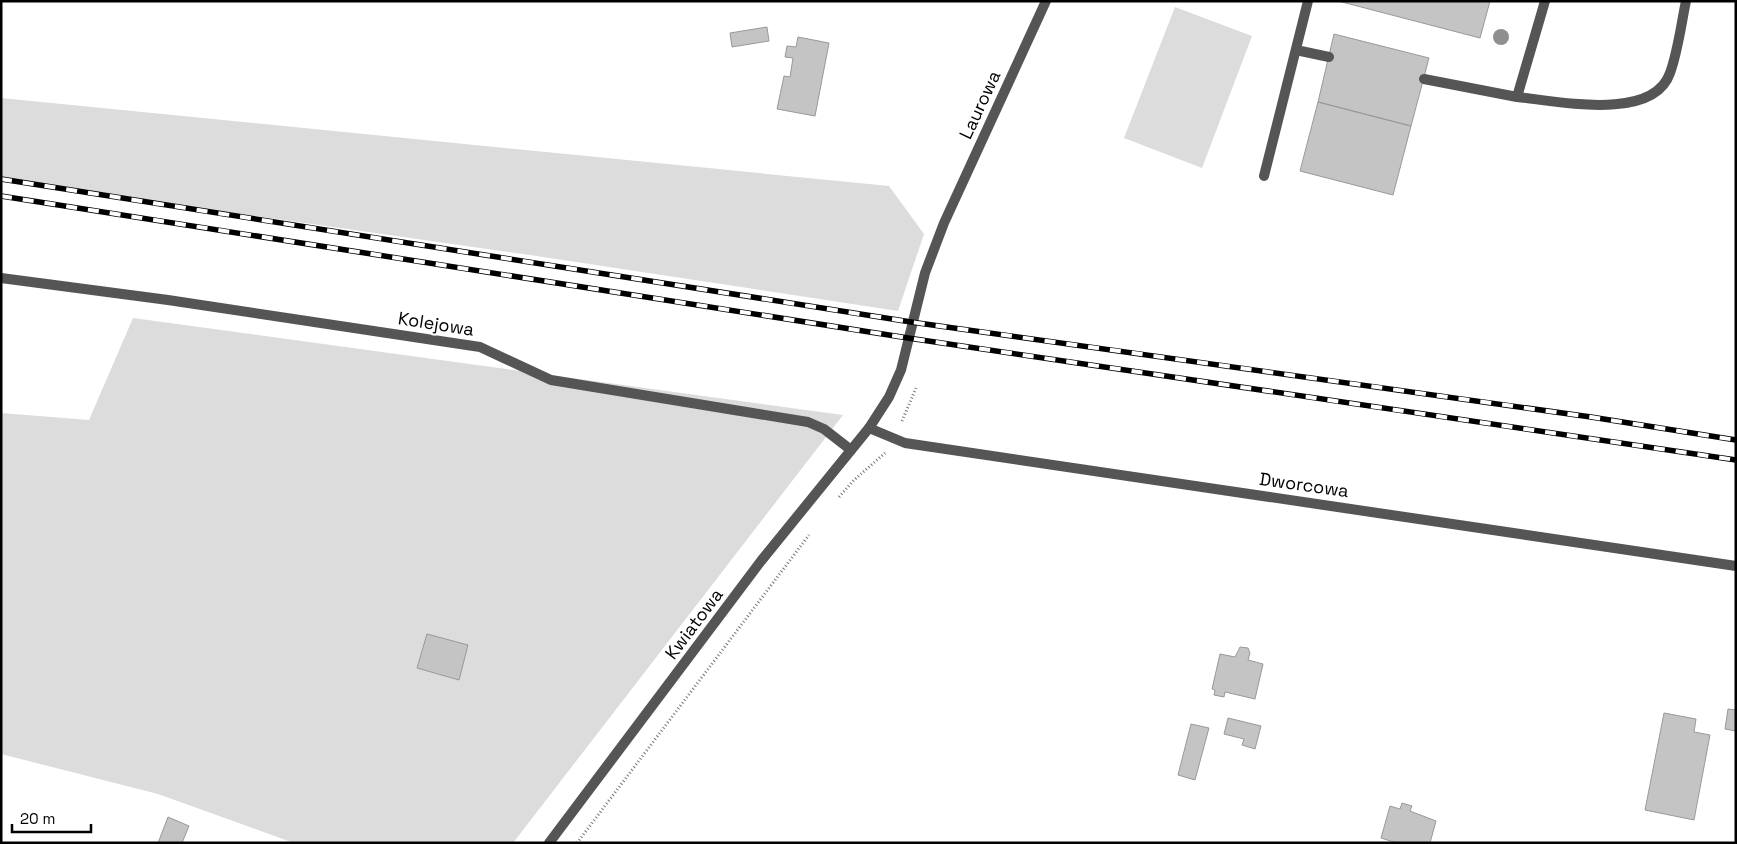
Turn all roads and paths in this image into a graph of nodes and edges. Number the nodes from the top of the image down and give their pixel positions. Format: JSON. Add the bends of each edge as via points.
{"nodes":[{"id":1,"x":1046,"y":1,"type":"edge"},
{"id":2,"x":1308,"y":1,"type":"edge"},
{"id":3,"x":1545,"y":1,"type":"edge"},
{"id":4,"x":1686,"y":1,"type":"edge"},
{"id":5,"x":1296,"y":50,"type":"junction"},
{"id":6,"x":1329,"y":57,"type":"dead end"},
{"id":7,"x":1424,"y":79,"type":"dead end"},
{"id":8,"x":1517,"y":97,"type":"junction"},
{"id":9,"x":1264,"y":176,"type":"dead end"},
{"id":10,"x":1,"y":278,"type":"edge"},
{"id":11,"x":869,"y":428,"type":"junction"},
{"id":12,"x":851,"y":450,"type":"junction"},
{"id":13,"x":1736,"y":566,"type":"edge"},
{"id":14,"x":549,"y":843,"type":"edge"}],
"edges":[{"from":1,"to":11,"type":"street","name":"Laurowa","via":[[944,223],[925,273],[900,370],[889,396]]},
{"from":2,"to":5,"type":"street"},
{"from":3,"to":8,"type":"street"},
{"from":4,"to":8,"type":"street","via":[[1670,74],[1661,90],[1628,104],[1608,105]]},
{"from":5,"to":6,"type":"street"},
{"from":5,"to":9,"type":"street"},
{"from":7,"to":8,"type":"street"},
{"from":10,"to":12,"type":"street","name":"Kolejowa","via":[[480,347],[551,380],[808,422],[824,429]]},
{"from":11,"to":12,"type":"street","name":"Kwiatowa"},
{"from":11,"to":13,"type":"street","name":"Dworcowa","via":[[905,442]]},
{"from":12,"to":14,"type":"street","name":"Kwiatowa","via":[[761,561]]}]}
